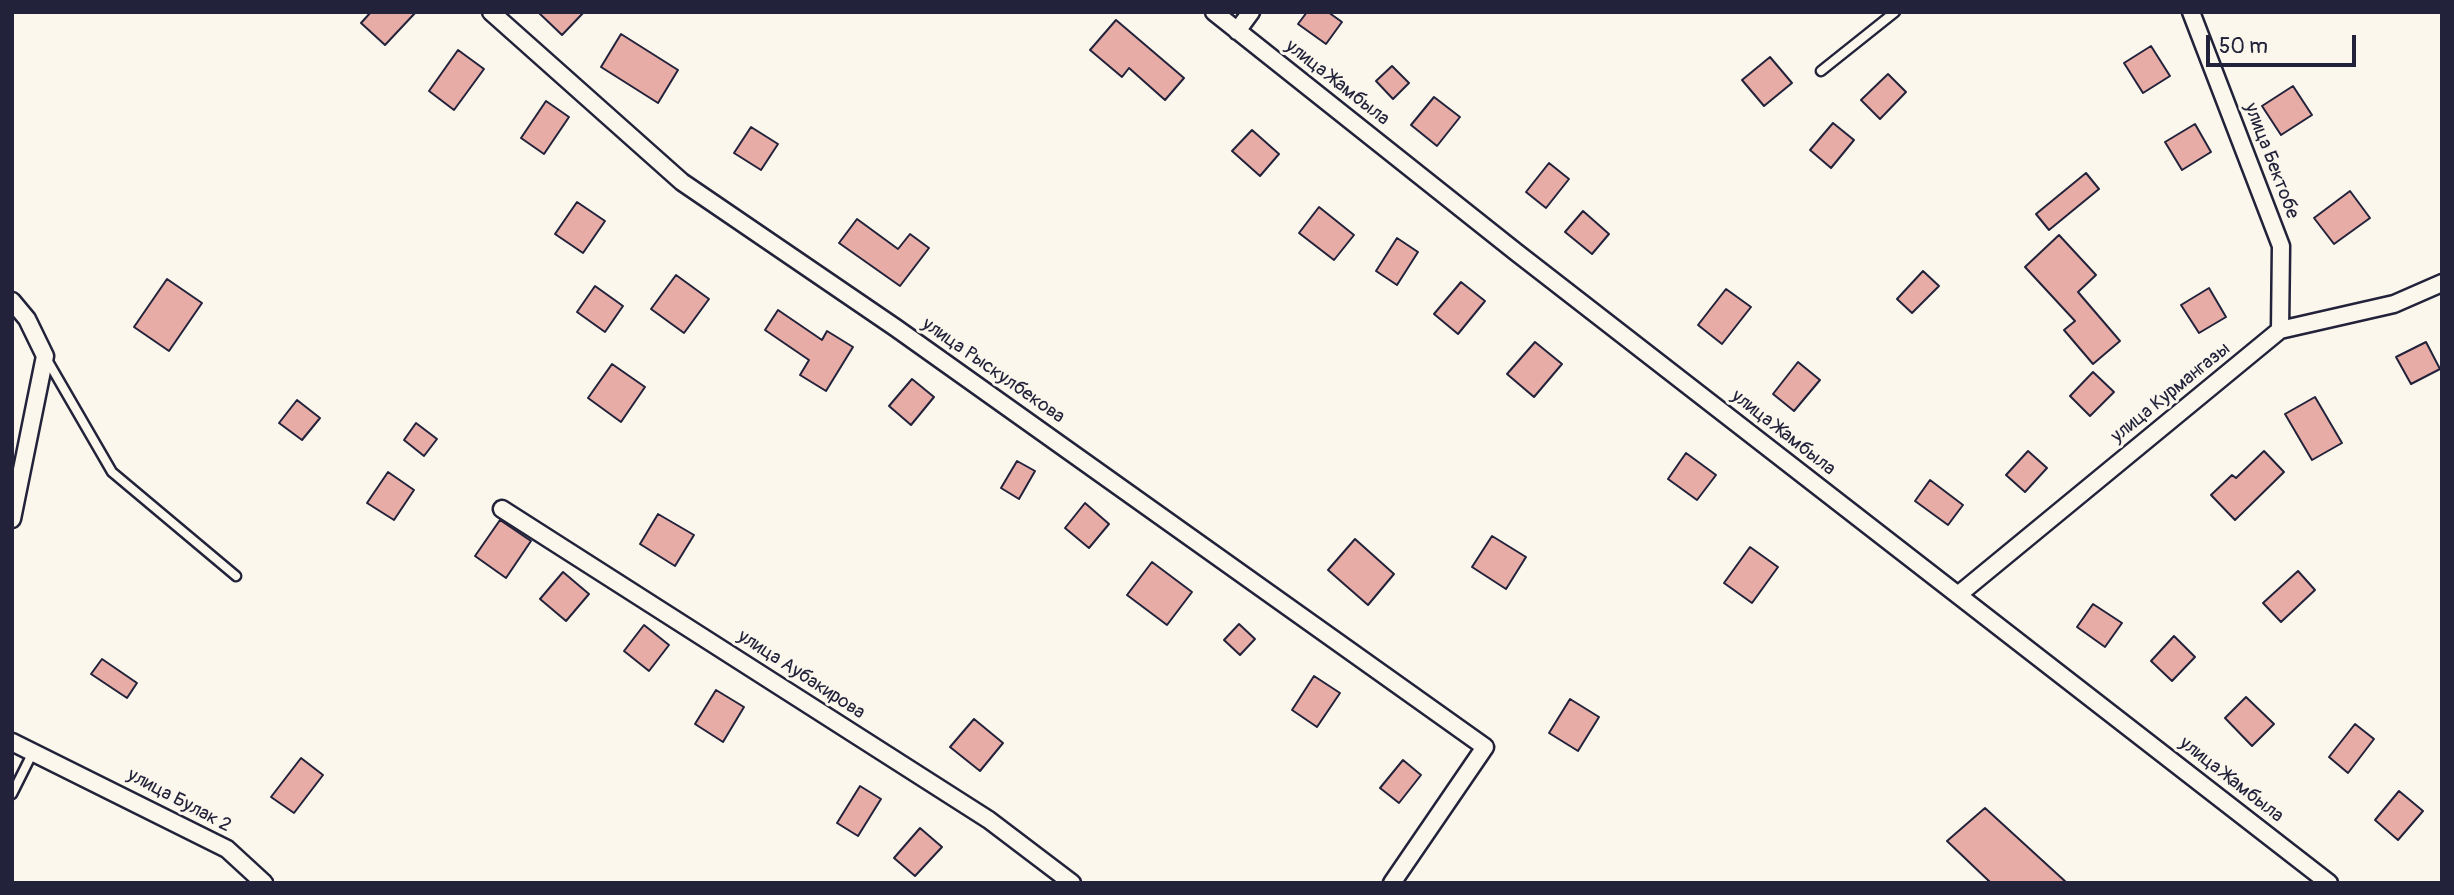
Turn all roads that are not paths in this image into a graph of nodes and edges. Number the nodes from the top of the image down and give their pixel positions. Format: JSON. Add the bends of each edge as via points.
{"nodes":[{"id":1,"x":491,"y":12,"type":"edge"},
{"id":2,"x":1214,"y":12,"type":"edge"},
{"id":3,"x":1251,"y":12,"type":"edge"},
{"id":4,"x":1895,"y":12,"type":"edge"},
{"id":5,"x":2191,"y":12,"type":"edge"},
{"id":6,"x":1237,"y":31,"type":"junction"},
{"id":7,"x":1821,"y":71,"type":"dead end"},
{"id":8,"x":2442,"y":283,"type":"edge"},
{"id":9,"x":12,"y":301,"type":"edge"},
{"id":10,"x":2280,"y":330,"type":"junction"},
{"id":11,"x":45,"y":356,"type":"junction"},
{"id":12,"x":502,"y":509,"type":"dead end"},
{"id":13,"x":12,"y":519,"type":"edge"},
{"id":14,"x":236,"y":576,"type":"dead end"},
{"id":15,"x":1958,"y":595,"type":"junction"},
{"id":16,"x":12,"y":742,"type":"edge"},
{"id":17,"x":33,"y":752,"type":"junction"},
{"id":18,"x":12,"y":794,"type":"edge"},
{"id":19,"x":264,"y":883,"type":"edge"},
{"id":20,"x":1072,"y":883,"type":"edge"},
{"id":21,"x":1392,"y":883,"type":"edge"},
{"id":22,"x":2329,"y":883,"type":"edge"}],
"edges":[{"from":1,"to":21,"type":"street","name":"улица Рыскулбекова","via":[[682,182],[896,328],[1485,747]]},
{"from":2,"to":6,"type":"street","name":"улица Жамбыла"},
{"from":3,"to":6,"type":"street"},
{"from":4,"to":7,"type":"lane"},
{"from":5,"to":10,"type":"street","name":"улица Бектобе","via":[[2281,246]]},
{"from":6,"to":15,"type":"street","name":"улица Жамбыла"},
{"from":8,"to":10,"type":"street","name":"улица Курмангазы","via":[[2395,304]]},
{"from":9,"to":11,"type":"street","via":[[27,319]]},
{"from":10,"to":15,"type":"street","name":"улица Курмангазы"},
{"from":11,"to":13,"type":"street"},
{"from":11,"to":14,"type":"lane","via":[[112,472]]},
{"from":12,"to":20,"type":"street","name":"улица Аубакирова","via":[[989,820]]},
{"from":15,"to":22,"type":"street","name":"улица Жамбыла"},
{"from":16,"to":17,"type":"street","name":"улица Булак 2"},
{"from":17,"to":18,"type":"lane"},
{"from":17,"to":19,"type":"street","name":"улица Булак 2","via":[[227,849]]}]}
